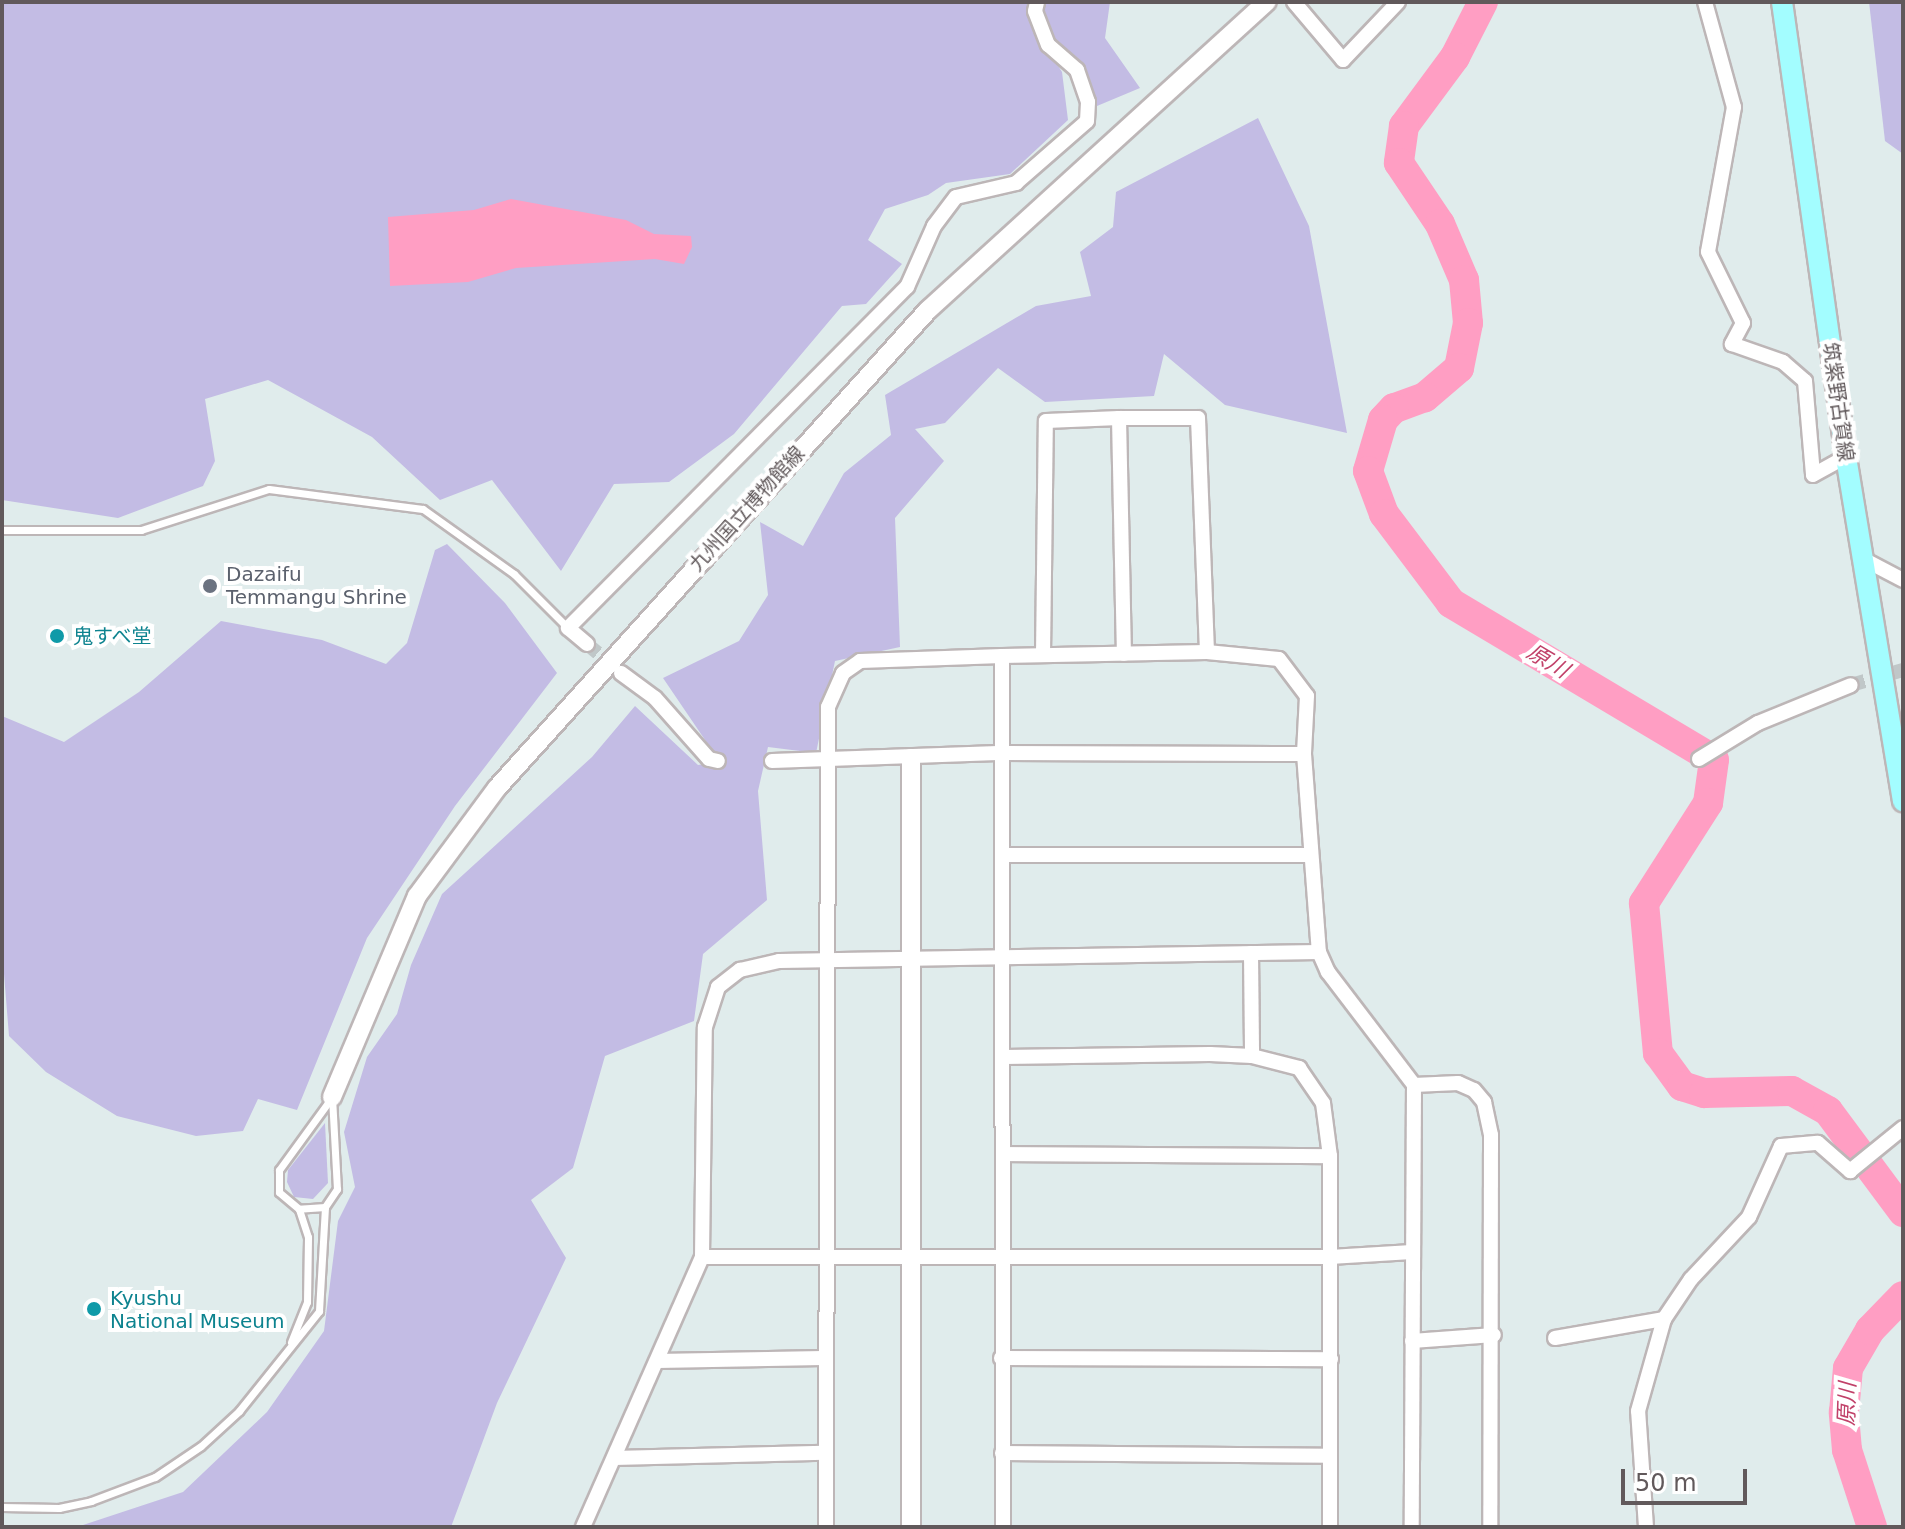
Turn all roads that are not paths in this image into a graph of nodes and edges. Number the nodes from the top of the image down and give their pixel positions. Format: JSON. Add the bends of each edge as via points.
{"nodes":[{"id":1,"x":1037,"y":2,"type":"edge"},
{"id":2,"x":1267,"y":2,"type":"edge"},
{"id":3,"x":1294,"y":2,"type":"edge"},
{"id":4,"x":1398,"y":2,"type":"edge"},
{"id":5,"x":1705,"y":2,"type":"edge"},
{"id":6,"x":1782,"y":2,"type":"edge"},
{"id":7,"x":1119,"y":418,"type":"junction"},
{"id":8,"x":1846,"y":457,"type":"junction"},
{"id":9,"x":2,"y":530,"type":"edge"},
{"id":10,"x":1863,"y":559,"type":"junction"},
{"id":11,"x":1903,"y":580,"type":"edge"},
{"id":12,"x":568,"y":628,"type":"junction"},
{"id":13,"x":587,"y":644,"type":"tunnel mouth"},
{"id":14,"x":1207,"y":652,"type":"junction"},
{"id":15,"x":1124,"y":654,"type":"junction"},
{"id":16,"x":1043,"y":655,"type":"junction"},
{"id":17,"x":1002,"y":656,"type":"junction"},
{"id":18,"x":621,"y":673,"type":"tunnel mouth"},
{"id":19,"x":1851,"y":685,"type":"tunnel mouth"},
{"id":20,"x":1005,"y":753,"type":"junction"},
{"id":21,"x":1304,"y":754,"type":"junction"},
{"id":22,"x":824,"y":756,"type":"junction"},
{"id":23,"x":911,"y":758,"type":"junction"},
{"id":24,"x":1699,"y":759,"type":"dead end"},
{"id":25,"x":718,"y":761,"type":"dead end"},
{"id":26,"x":772,"y":761,"type":"dead end"},
{"id":27,"x":1903,"y":801,"type":"edge"},
{"id":28,"x":1005,"y":855,"type":"junction"},
{"id":29,"x":1310,"y":855,"type":"junction"},
{"id":30,"x":1319,"y":952,"type":"junction"},
{"id":31,"x":1251,"y":953,"type":"junction"},
{"id":32,"x":1004,"y":957,"type":"junction"},
{"id":33,"x":912,"y":959,"type":"junction"},
{"id":34,"x":826,"y":961,"type":"junction"},
{"id":35,"x":1252,"y":1056,"type":"junction"},
{"id":36,"x":1004,"y":1057,"type":"junction"},
{"id":37,"x":1414,"y":1085,"type":"junction"},
{"id":38,"x":332,"y":1097,"type":"junction"},
{"id":39,"x":1903,"y":1128,"type":"edge"},
{"id":40,"x":1004,"y":1154,"type":"junction"},
{"id":41,"x":1330,"y":1156,"type":"junction"},
{"id":42,"x":325,"y":1207,"type":"junction"},
{"id":43,"x":299,"y":1209,"type":"junction"},
{"id":44,"x":1412,"y":1252,"type":"junction"},
{"id":45,"x":824,"y":1256,"type":"junction"},
{"id":46,"x":909,"y":1256,"type":"junction"},
{"id":47,"x":702,"y":1257,"type":"junction"},
{"id":48,"x":1004,"y":1257,"type":"junction"},
{"id":49,"x":1330,"y":1257,"type":"junction"},
{"id":50,"x":1664,"y":1319,"type":"junction"},
{"id":51,"x":1494,"y":1335,"type":"junction"},
{"id":52,"x":1555,"y":1338,"type":"dead end"},
{"id":53,"x":1412,"y":1341,"type":"junction"},
{"id":54,"x":287,"y":1351,"type":"junction"},
{"id":55,"x":823,"y":1358,"type":"junction"},
{"id":56,"x":1001,"y":1358,"type":"junction"},
{"id":57,"x":1331,"y":1359,"type":"junction"},
{"id":58,"x":657,"y":1361,"type":"junction"},
{"id":59,"x":824,"y":1453,"type":"junction"},
{"id":60,"x":1002,"y":1453,"type":"junction"},
{"id":61,"x":1329,"y":1456,"type":"junction"},
{"id":62,"x":614,"y":1458,"type":"junction"},
{"id":63,"x":2,"y":1507,"type":"edge"},
{"id":64,"x":583,"y":1527,"type":"edge"},
{"id":65,"x":826,"y":1527,"type":"edge"},
{"id":66,"x":911,"y":1527,"type":"edge"},
{"id":67,"x":1003,"y":1527,"type":"edge"},
{"id":68,"x":1330,"y":1527,"type":"edge"},
{"id":69,"x":1412,"y":1527,"type":"edge"},
{"id":70,"x":1490,"y":1527,"type":"edge"},
{"id":71,"x":1646,"y":1527,"type":"edge"}],
"edges":[{"from":1,"to":12,"type":"street","via":[[1035,11],[1048,45],[1077,70],[1088,102],[1087,121],[1016,183],[956,197],[934,226],[907,287]]},
{"from":2,"to":38,"type":"main road","name":"九州国立博物館線","via":[[928,310],[497,788],[417,896]]},
{"from":3,"to":4,"type":"street","via":[[1343,60]]},
{"from":5,"to":8,"type":"street","via":[[1734,107],[1708,252],[1743,323],[1732,344],[1783,362],[1805,381],[1813,475]]},
{"from":6,"to":8,"type":"main road","name":"筑紫野古賀線"},
{"from":7,"to":14,"type":"street","via":[[1198,418]]},
{"from":7,"to":15,"type":"street"},
{"from":7,"to":16,"type":"street","via":[[1046,421]]},
{"from":8,"to":10,"type":"main road","name":"筑紫野古賀線"},
{"from":9,"to":12,"type":"lane","via":[[141,530],[269,489],[423,509],[514,574]]},
{"from":10,"to":11,"type":"street"},
{"from":10,"to":27,"type":"main road","name":"筑紫野古賀線"},
{"from":12,"to":13,"type":"street"},
{"from":14,"to":15,"type":"street"},
{"from":14,"to":21,"type":"street","via":[[1279,659],[1307,696]]},
{"from":15,"to":16,"type":"street"},
{"from":16,"to":17,"type":"street"},
{"from":17,"to":20,"type":"street"},
{"from":17,"to":22,"type":"street","via":[[860,661],[831,690]]},
{"from":18,"to":25,"type":"street","via":[[655,698],[709,759]]},
{"from":19,"to":24,"type":"street","via":[[1758,723]]},
{"from":20,"to":21,"type":"street"},
{"from":20,"to":23,"type":"street"},
{"from":20,"to":28,"type":"street"},
{"from":21,"to":29,"type":"street"},
{"from":22,"to":23,"type":"street"},
{"from":22,"to":26,"type":"street"},
{"from":22,"to":34,"type":"street"},
{"from":23,"to":33,"type":"main road"},
{"from":28,"to":29,"type":"street"},
{"from":28,"to":32,"type":"street"},
{"from":29,"to":30,"type":"street"},
{"from":30,"to":31,"type":"street"},
{"from":30,"to":37,"type":"street","via":[[1328,972]]},
{"from":31,"to":32,"type":"street"},
{"from":31,"to":35,"type":"street"},
{"from":32,"to":33,"type":"street"},
{"from":32,"to":36,"type":"street"},
{"from":33,"to":34,"type":"street"},
{"from":33,"to":46,"type":"main road"},
{"from":34,"to":45,"type":"street"},
{"from":34,"to":47,"type":"street","via":[[779,961],[740,970],[718,987],[705,1027]]},
{"from":35,"to":36,"type":"street"},
{"from":35,"to":41,"type":"street","via":[[1299,1068],[1323,1103]]},
{"from":36,"to":40,"type":"street"},
{"from":37,"to":44,"type":"street"},
{"from":37,"to":51,"type":"street","via":[[1458,1083],[1484,1102],[1493,1170]]},
{"from":38,"to":42,"type":"lane","via":[[332,1155],[338,1181]]},
{"from":38,"to":43,"type":"lane","via":[[279,1170],[279,1192]]},
{"from":39,"to":50,"type":"street","via":[[1850,1171],[1818,1143],[1781,1146],[1749,1217],[1691,1279]]},
{"from":40,"to":41,"type":"street"},
{"from":40,"to":48,"type":"street"},
{"from":41,"to":49,"type":"street"},
{"from":42,"to":43,"type":"lane"},
{"from":42,"to":54,"type":"lane","via":[[321,1306]]},
{"from":43,"to":54,"type":"lane","via":[[308,1237],[307,1302]]},
{"from":44,"to":49,"type":"street"},
{"from":44,"to":53,"type":"street"},
{"from":45,"to":46,"type":"street"},
{"from":45,"to":47,"type":"street"},
{"from":45,"to":55,"type":"street"},
{"from":46,"to":48,"type":"street"},
{"from":46,"to":66,"type":"main road"},
{"from":47,"to":58,"type":"street"},
{"from":48,"to":49,"type":"street"},
{"from":48,"to":56,"type":"street"},
{"from":49,"to":57,"type":"street"},
{"from":50,"to":52,"type":"street"},
{"from":50,"to":71,"type":"street","via":[[1638,1411]]},
{"from":51,"to":53,"type":"street"},
{"from":51,"to":70,"type":"street","via":[[1487,1474]]},
{"from":53,"to":69,"type":"street"},
{"from":54,"to":63,"type":"lane","via":[[239,1411],[201,1446],[155,1477],[59,1508]]},
{"from":55,"to":58,"type":"street"},
{"from":55,"to":59,"type":"street"},
{"from":56,"to":57,"type":"street"},
{"from":56,"to":60,"type":"street"},
{"from":57,"to":61,"type":"street"},
{"from":58,"to":62,"type":"street"},
{"from":59,"to":62,"type":"street"},
{"from":59,"to":65,"type":"street"},
{"from":60,"to":61,"type":"street"},
{"from":60,"to":67,"type":"street"},
{"from":61,"to":68,"type":"street"},
{"from":62,"to":64,"type":"street"}]}
